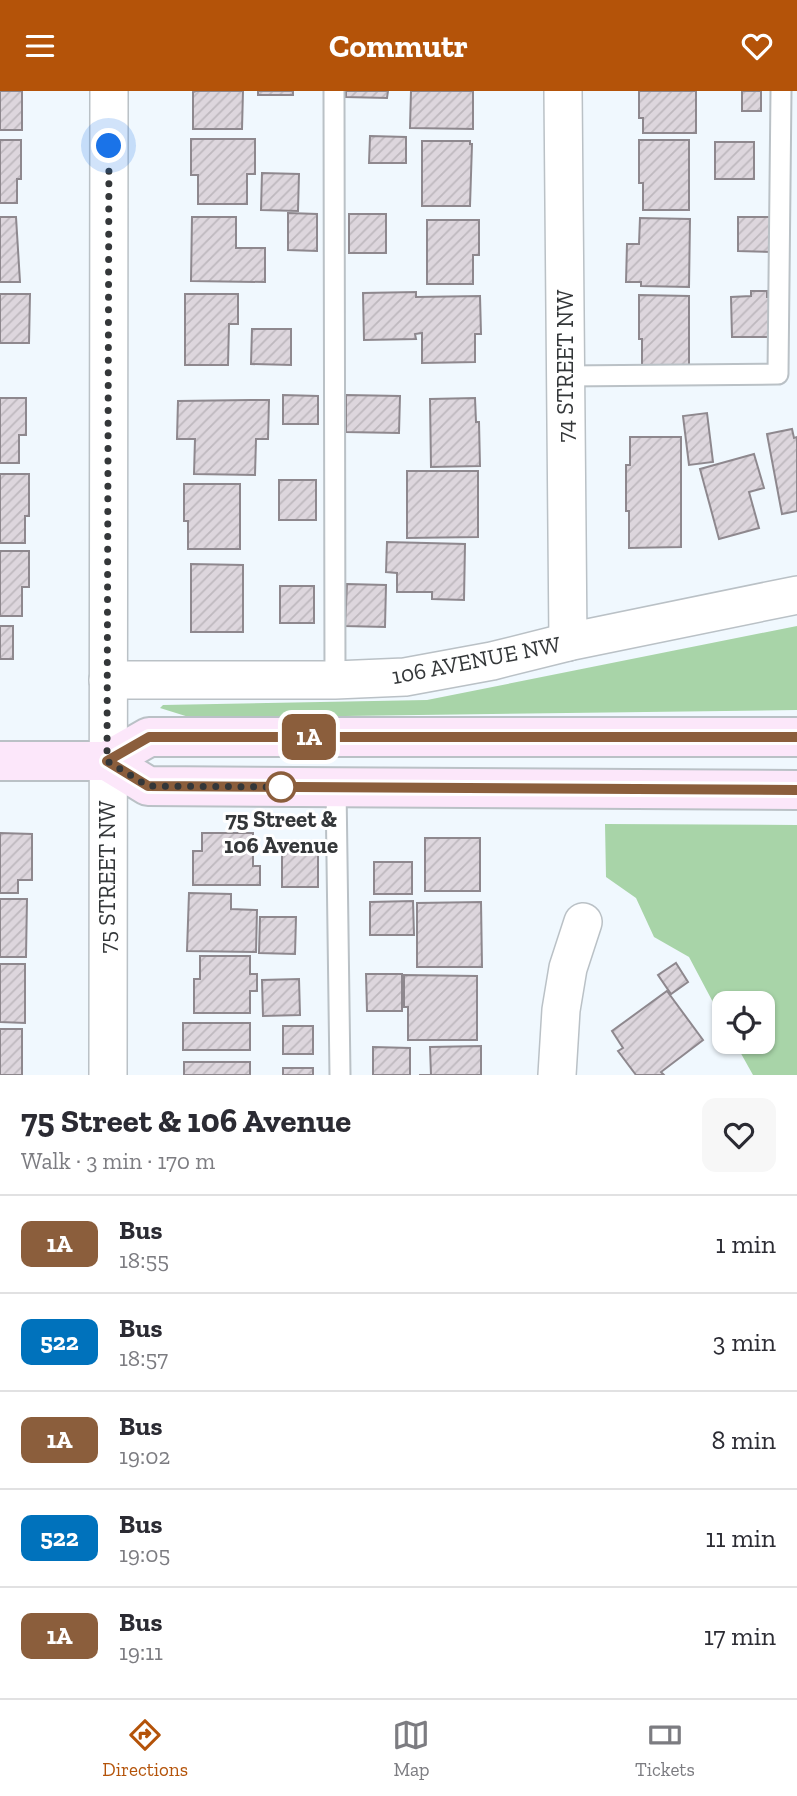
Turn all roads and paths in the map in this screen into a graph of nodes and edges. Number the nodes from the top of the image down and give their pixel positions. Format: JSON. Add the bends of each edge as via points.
{"nodes":[{"id":1,"x":109,"y":91,"type":"edge"},
{"id":2,"x":334,"y":91,"type":"edge"},
{"id":3,"x":563,"y":91,"type":"edge"},
{"id":4,"x":781,"y":91,"type":"edge"},
{"id":5,"x":565,"y":376,"type":"junction"},
{"id":6,"x":797,"y":595,"type":"edge"},
{"id":7,"x":568,"y":642,"type":"junction"},
{"id":8,"x":108,"y":680,"type":"junction"},
{"id":9,"x":335,"y":680,"type":"junction"},
{"id":10,"x":797,"y":737,"type":"edge"},
{"id":11,"x":0,"y":761,"type":"edge"},
{"id":12,"x":107,"y":761,"type":"junction"},
{"id":13,"x":336,"y":787,"type":"junction"},
{"id":14,"x":797,"y":790,"type":"edge"},
{"id":15,"x":583,"y":922,"type":"dead end"},
{"id":16,"x":107,"y":1075,"type":"edge"},
{"id":17,"x":340,"y":1075,"type":"edge"},
{"id":18,"x":557,"y":1075,"type":"edge"}],
"edges":[{"from":1,"to":8,"type":"street","name":"75 STREET NW"},
{"from":2,"to":9,"type":"lane"},
{"from":3,"to":5,"type":"street","name":"74 STREET NW"},
{"from":4,"to":5,"type":"lane","via":[[778,375]]},
{"from":5,"to":7,"type":"street","name":"74 STREET NW"},
{"from":6,"to":7,"type":"street","name":"106 AVENUE NW"},
{"from":7,"to":9,"type":"street","name":"106 AVENUE NW","via":[[405,677]]},
{"from":8,"to":9,"type":"street","name":"106 AVENUE NW"},
{"from":8,"to":12,"type":"street","name":"75 STREET NW"},
{"from":10,"to":12,"type":"main road","via":[[149,737]]},
{"from":11,"to":12,"type":"main road"},
{"from":12,"to":13,"type":"main road","via":[[148,786]]},
{"from":12,"to":16,"type":"street","name":"75 STREET NW"},
{"from":13,"to":14,"type":"main road"},
{"from":13,"to":17,"type":"lane"},
{"from":15,"to":18,"type":"street","via":[[568,968]]}]}
